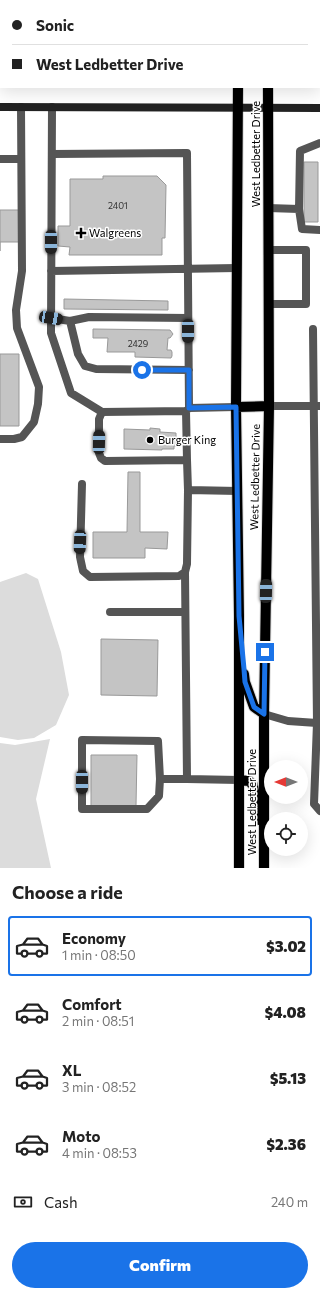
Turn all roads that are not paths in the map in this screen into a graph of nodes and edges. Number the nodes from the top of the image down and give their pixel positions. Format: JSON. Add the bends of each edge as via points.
{"nodes":[{"id":1,"x":238,"y":88,"type":"edge"},
{"id":2,"x":268,"y":88,"type":"edge"},
{"id":3,"x":0,"y":107,"type":"edge"},
{"id":4,"x":21,"y":107,"type":"junction"},
{"id":5,"x":52,"y":107,"type":"junction"},
{"id":6,"x":238,"y":107,"type":"junction"},
{"id":7,"x":267,"y":108,"type":"junction"},
{"id":8,"x":320,"y":108,"type":"edge"},
{"id":9,"x":320,"y":143,"type":"edge"},
{"id":10,"x":52,"y":154,"type":"junction"},
{"id":11,"x":0,"y":159,"type":"edge"},
{"id":12,"x":21,"y":159,"type":"junction"},
{"id":13,"x":268,"y":208,"type":"junction"},
{"id":14,"x":299,"y":209,"type":"junction"},
{"id":15,"x":320,"y":230,"type":"edge"},
{"id":16,"x":268,"y":250,"type":"junction"},
{"id":17,"x":237,"y":268,"type":"junction"},
{"id":18,"x":188,"y":270,"type":"junction"},
{"id":19,"x":51,"y":271,"type":"junction"},
{"id":20,"x":268,"y":304,"type":"junction"},
{"id":21,"x":51,"y":318,"type":"junction"},
{"id":22,"x":188,"y":318,"type":"junction"},
{"id":23,"x":70,"y":321,"type":"junction"},
{"id":24,"x":313,"y":329,"type":"dead end"},
{"id":25,"x":189,"y":370,"type":"junction"},
{"id":26,"x":269,"y":406,"type":"junction"},
{"id":27,"x":317,"y":406,"type":"edge"},
{"id":28,"x":236,"y":407,"type":"junction"},
{"id":29,"x":188,"y":410,"type":"junction"},
{"id":30,"x":102,"y":412,"type":"junction"},
{"id":31,"x":0,"y":439,"type":"edge"},
{"id":32,"x":317,"y":441,"type":"edge"},
{"id":33,"x":187,"y":460,"type":"junction"},
{"id":34,"x":82,"y":484,"type":"dead end"},
{"id":35,"x":188,"y":490,"type":"junction"},
{"id":36,"x":238,"y":491,"type":"junction"},
{"id":37,"x":318,"y":502,"type":"edge"},
{"id":38,"x":318,"y":558,"type":"edge"},
{"id":39,"x":185,"y":572,"type":"junction"},
{"id":40,"x":110,"y":612,"type":"dead end"},
{"id":41,"x":185,"y":612,"type":"junction"},
{"id":42,"x":318,"y":613,"type":"edge"},
{"id":43,"x":239,"y":616,"type":"junction"},
{"id":44,"x":318,"y":669,"type":"edge"},
{"id":45,"x":264,"y":714,"type":"junction"},
{"id":46,"x":318,"y":723,"type":"edge"},
{"id":47,"x":160,"y":779,"type":"junction"},
{"id":48,"x":186,"y":779,"type":"junction"},
{"id":49,"x":239,"y":780,"type":"junction"},
{"id":50,"x":320,"y":811,"type":"edge"},
{"id":51,"x":264,"y":812,"type":"edge"},
{"id":52,"x":264,"y":856,"type":"joint"},
{"id":53,"x":239,"y":868,"type":"edge"},
{"id":54,"x":264,"y":868,"type":"edge"}],
"edges":[{"from":1,"to":6,"type":"main road","name":"West Ledbetter Drive"},
{"from":2,"to":7,"type":"main road","name":"West Ledbetter Drive"},
{"from":3,"to":4,"type":"main road"},
{"from":4,"to":5,"type":"main road"},
{"from":4,"to":12,"type":"lane"},
{"from":5,"to":6,"type":"main road"},
{"from":5,"to":10,"type":"lane"},
{"from":6,"to":7,"type":"main road"},
{"from":6,"to":17,"type":"main road","name":"West Ledbetter Drive"},
{"from":7,"to":8,"type":"main road"},
{"from":7,"to":13,"type":"main road","name":"West Ledbetter Drive"},
{"from":9,"to":14,"type":"lane","via":[[300,151]]},
{"from":10,"to":18,"type":"lane","via":[[188,153]]},
{"from":10,"to":19,"type":"lane"},
{"from":11,"to":12,"type":"lane"},
{"from":12,"to":31,"type":"lane","via":[[22,271],[16,310],[17,328],[39,387],[38,404],[34,422],[22,437]]},
{"from":13,"to":14,"type":"lane"},
{"from":13,"to":16,"type":"main road","name":"West Ledbetter Drive"},
{"from":14,"to":15,"type":"lane","via":[[302,229]]},
{"from":16,"to":20,"type":"main road","name":"West Ledbetter Drive"},
{"from":16,"to":20,"type":"lane","via":[[306,250],[306,304]]},
{"from":17,"to":18,"type":"lane"},
{"from":17,"to":28,"type":"main road","name":"West Ledbetter Drive"},
{"from":18,"to":19,"type":"lane"},
{"from":18,"to":22,"type":"lane"},
{"from":19,"to":21,"type":"lane"},
{"from":20,"to":26,"type":"main road","name":"West Ledbetter Drive"},
{"from":21,"to":23,"type":"lane"},
{"from":21,"to":30,"type":"lane","via":[[51,333],[71,393]]},
{"from":22,"to":23,"type":"lane","via":[[89,317]]},
{"from":22,"to":25,"type":"lane"},
{"from":23,"to":25,"type":"lane","via":[[78,354],[85,366],[96,369]]},
{"from":24,"to":27,"type":"lane"},
{"from":25,"to":29,"type":"lane"},
{"from":26,"to":27,"type":"lane"},
{"from":26,"to":28,"type":"main road"},
{"from":26,"to":45,"type":"main road","name":"West Ledbetter Drive"},
{"from":27,"to":32,"type":"lane"},
{"from":28,"to":29,"type":"lane"},
{"from":28,"to":36,"type":"main road","name":"West Ledbetter Drive"},
{"from":29,"to":30,"type":"lane"},
{"from":29,"to":33,"type":"lane"},
{"from":30,"to":33,"type":"lane","via":[[99,420],[99,454],[105,461]]},
{"from":32,"to":37,"type":"lane"},
{"from":33,"to":35,"type":"lane"},
{"from":34,"to":39,"type":"lane","via":[[80,557],[83,571],[90,577],[179,576]]},
{"from":35,"to":36,"type":"lane"},
{"from":35,"to":39,"type":"lane"},
{"from":36,"to":43,"type":"main road","name":"West Ledbetter Drive"},
{"from":37,"to":38,"type":"lane"},
{"from":38,"to":42,"type":"lane"},
{"from":39,"to":41,"type":"lane"},
{"from":40,"to":41,"type":"lane"},
{"from":41,"to":48,"type":"lane"},
{"from":42,"to":44,"type":"lane"},
{"from":43,"to":45,"type":"main road","via":[[245,682],[254,707]]},
{"from":43,"to":49,"type":"main road","name":"West Ledbetter Drive"},
{"from":44,"to":46,"type":"lane"},
{"from":45,"to":46,"type":"lane","via":[[288,721]]},
{"from":45,"to":51,"type":"main road","name":"West Ledbetter Drive"},
{"from":46,"to":50,"type":"lane","via":[[314,804]]},
{"from":47,"to":47,"type":"lane","via":[[158,741],[82,740],[82,809],[147,809],[159,796]]},
{"from":47,"to":48,"type":"lane"},
{"from":48,"to":49,"type":"lane"},
{"from":49,"to":52,"type":"main road","via":[[249,780],[253,785]]},
{"from":49,"to":53,"type":"main road","name":"West Ledbetter Drive"},
{"from":52,"to":54,"type":"main road","name":"West Ledbetter Drive"}]}
